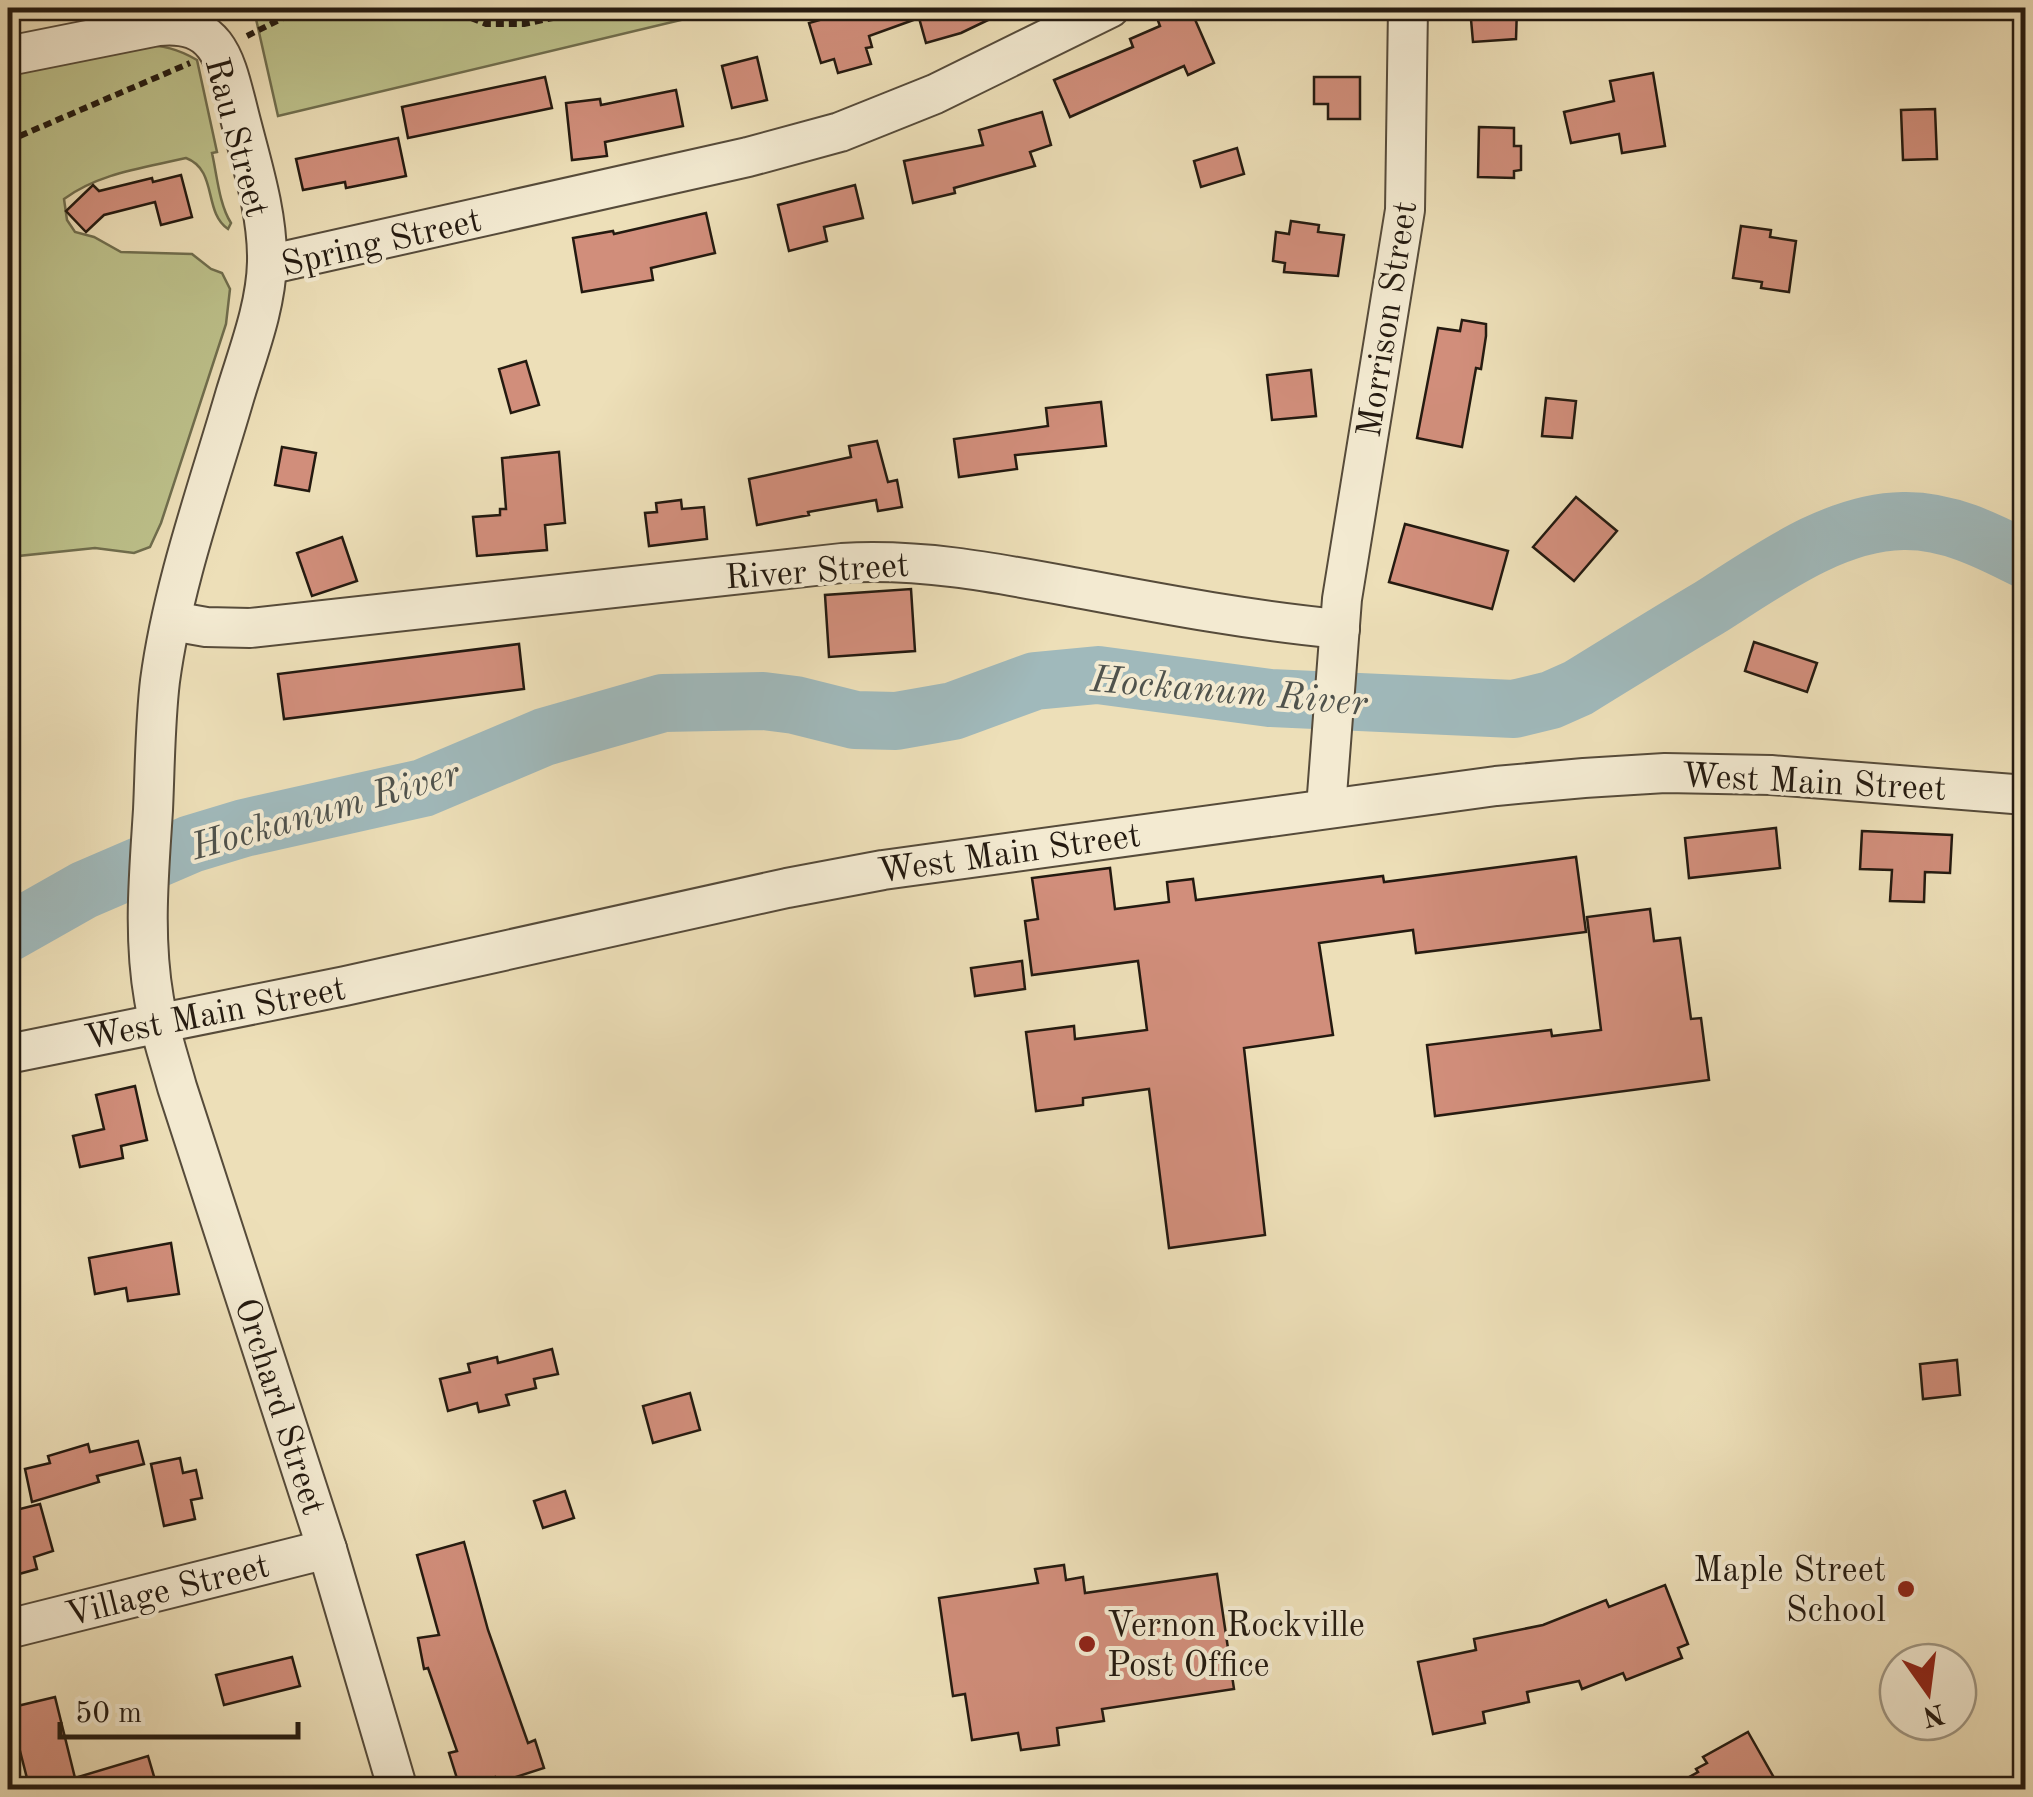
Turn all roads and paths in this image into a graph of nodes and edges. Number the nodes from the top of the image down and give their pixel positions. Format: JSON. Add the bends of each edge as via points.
{"nodes":[{"id":1,"x":303,"y":8,"type":"edge"},
{"id":2,"x":447,"y":8,"type":"edge"},
{"id":3,"x":601,"y":8,"type":"edge"},
{"id":4,"x":1110,"y":8,"type":"edge"},
{"id":5,"x":1408,"y":8,"type":"edge"},
{"id":6,"x":247,"y":36,"type":"dead end"},
{"id":7,"x":8,"y":56,"type":"edge"},
{"id":8,"x":196,"y":60,"type":"dead end"},
{"id":9,"x":8,"y":141,"type":"edge"},
{"id":10,"x":267,"y":265,"type":"junction"},
{"id":11,"x":172,"y":621,"type":"junction"},
{"id":12,"x":1338,"y":645,"type":"junction"},
{"id":13,"x":2026,"y":795,"type":"edge"},
{"id":14,"x":1326,"y":808,"type":"junction"},
{"id":15,"x":160,"y":1023,"type":"junction"},
{"id":16,"x":8,"y":1054,"type":"edge"},
{"id":17,"x":328,"y":1549,"type":"junction"},
{"id":18,"x":8,"y":1629,"type":"edge"},
{"id":19,"x":398,"y":1790,"type":"edge"}],
"edges":[{"from":1,"to":6,"type":"path"},
{"from":2,"to":3,"type":"path","via":[[486,24],[524,24]]},
{"from":4,"to":10,"type":"street","name":"Spring Street","via":[[935,94],[840,132]]},
{"from":5,"to":12,"type":"street","name":"Morrison Street","via":[[1406,210]]},
{"from":7,"to":10,"type":"street","name":"Rau Street","via":[[170,24],[210,39],[229,74]]},
{"from":8,"to":9,"type":"path"},
{"from":10,"to":11,"type":"street","name":"Spring Street"},
{"from":11,"to":12,"type":"street","name":"River Street","via":[[250,628],[892,561],[1265,620]]},
{"from":11,"to":15,"type":"street","name":"Spring Street","via":[[160,681],[148,917]]},
{"from":12,"to":14,"type":"street"},
{"from":13,"to":14,"type":"street","name":"West Main Street","via":[[1665,773]]},
{"from":14,"to":15,"type":"street","name":"West Main Street","via":[[826,880]]},
{"from":15,"to":16,"type":"street","name":"West Main Street"},
{"from":15,"to":17,"type":"street","name":"Orchard Street"},
{"from":17,"to":18,"type":"street","name":"Village Street"},
{"from":17,"to":19,"type":"street","name":"Orchard Street"}]}
